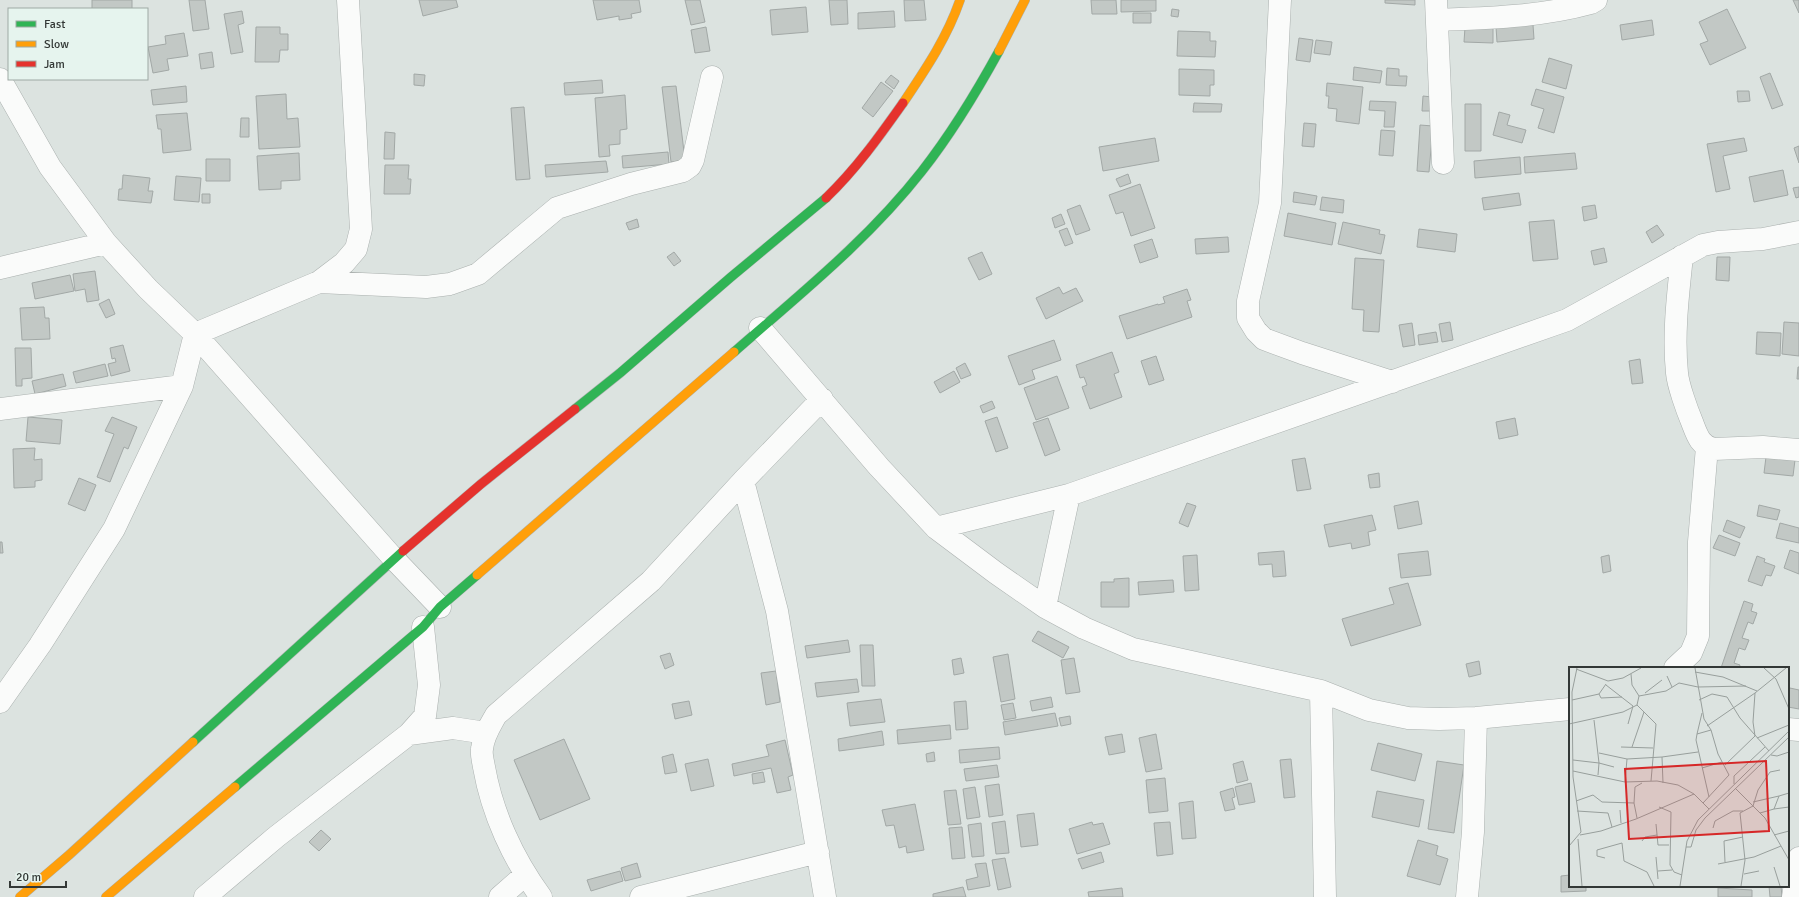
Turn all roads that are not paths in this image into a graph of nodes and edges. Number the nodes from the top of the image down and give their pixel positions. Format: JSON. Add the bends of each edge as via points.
{"nodes":[{"id":1,"x":348,"y":0,"type":"edge"},
{"id":2,"x":960,"y":0,"type":"edge"},
{"id":3,"x":1025,"y":0,"type":"edge"},
{"id":4,"x":1280,"y":0,"type":"edge"},
{"id":5,"x":1596,"y":0,"type":"edge"},
{"id":6,"x":1437,"y":10,"type":"edge"},
{"id":7,"x":712,"y":77,"type":"dead end"},
{"id":8,"x":0,"y":78,"type":"edge"},
{"id":9,"x":1443,"y":163,"type":"dead end"},
{"id":10,"x":1799,"y":232,"type":"edge"},
{"id":11,"x":106,"y":244,"type":"junction"},
{"id":12,"x":1682,"y":256,"type":"junction"},
{"id":13,"x":0,"y":268,"type":"edge"},
{"id":14,"x":319,"y":282,"type":"junction"},
{"id":15,"x":760,"y":328,"type":"junction"},
{"id":16,"x":195,"y":334,"type":"junction"},
{"id":17,"x":1392,"y":382,"type":"junction"},
{"id":18,"x":182,"y":386,"type":"junction"},
{"id":19,"x":822,"y":399,"type":"junction"},
{"id":20,"x":0,"y":409,"type":"edge"},
{"id":21,"x":1707,"y":447,"type":"junction"},
{"id":22,"x":1799,"y":450,"type":"edge"},
{"id":23,"x":743,"y":481,"type":"junction"},
{"id":24,"x":1069,"y":496,"type":"junction"},
{"id":25,"x":936,"y":528,"type":"junction"},
{"id":26,"x":394,"y":559,"type":"junction"},
{"id":27,"x":1045,"y":606,"type":"junction"},
{"id":28,"x":440,"y":607,"type":"junction"},
{"id":29,"x":423,"y":626,"type":"junction"},
{"id":30,"x":1676,"y":667,"type":"edge"},
{"id":31,"x":1321,"y":691,"type":"junction"},
{"id":32,"x":0,"y":702,"type":"edge"},
{"id":33,"x":1569,"y":709,"type":"edge"},
{"id":34,"x":1476,"y":718,"type":"junction"},
{"id":35,"x":1789,"y":729,"type":"edge"},
{"id":36,"x":1799,"y":730,"type":"edge"},
{"id":37,"x":486,"y":733,"type":"junction"},
{"id":38,"x":409,"y":734,"type":"junction"},
{"id":39,"x":818,"y":852,"type":"junction"},
{"id":40,"x":1799,"y":858,"type":"edge"},
{"id":41,"x":525,"y":875,"type":"junction"},
{"id":42,"x":20,"y":897,"type":"edge"},
{"id":43,"x":106,"y":897,"type":"edge"},
{"id":44,"x":205,"y":897,"type":"edge"},
{"id":45,"x":500,"y":897,"type":"edge"},
{"id":46,"x":541,"y":897,"type":"edge"},
{"id":47,"x":641,"y":897,"type":"edge"},
{"id":48,"x":825,"y":897,"type":"edge"},
{"id":49,"x":1325,"y":897,"type":"edge"},
{"id":50,"x":1467,"y":897,"type":"edge"},
{"id":51,"x":1793,"y":897,"type":"edge"}],
"edges":[{"from":1,"to":14,"type":"street","via":[[361,229],[356,249],[344,263]]},
{"from":2,"to":26,"type":"street","via":[[954,18],[932,60],[876,142],[849,176],[816,208],[730,277],[620,373],[480,484]]},
{"from":3,"to":15,"type":"street","via":[[980,86],[940,147],[904,193],[835,264]]},
{"from":4,"to":17,"type":"street","via":[[1270,203],[1248,302],[1248,318],[1264,339]]},
{"from":5,"to":6,"type":"street","via":[[1550,13],[1506,17]]},
{"from":6,"to":9,"type":"street"},
{"from":7,"to":14,"type":"street","via":[[693,160],[683,171],[631,184],[557,208],[478,274],[450,284],[426,287]]},
{"from":8,"to":11,"type":"street","via":[[50,167]]},
{"from":10,"to":12,"type":"street","via":[[1763,239],[1718,242]]},
{"from":11,"to":13,"type":"street"},
{"from":11,"to":16,"type":"street"},
{"from":12,"to":17,"type":"street","via":[[1567,320]]},
{"from":12,"to":21,"type":"street","via":[[1676,308],[1677,374],[1699,439]]},
{"from":14,"to":16,"type":"street"},
{"from":15,"to":19,"type":"street"},
{"from":15,"to":28,"type":"street"},
{"from":16,"to":18,"type":"street"},
{"from":16,"to":26,"type":"street"},
{"from":17,"to":24,"type":"street"},
{"from":18,"to":20,"type":"street"},
{"from":18,"to":32,"type":"street","via":[[114,529],[40,645]]},
{"from":19,"to":23,"type":"street"},
{"from":19,"to":25,"type":"street","via":[[879,467]]},
{"from":21,"to":22,"type":"street"},
{"from":21,"to":30,"type":"street","via":[[1699,542],[1698,636],[1691,653]]},
{"from":23,"to":37,"type":"street","via":[[650,581],[496,715]]},
{"from":23,"to":39,"type":"street","via":[[777,611]]},
{"from":24,"to":25,"type":"street"},
{"from":24,"to":27,"type":"street"},
{"from":25,"to":27,"type":"street"},
{"from":26,"to":28,"type":"street"},
{"from":26,"to":42,"type":"street"},
{"from":27,"to":31,"type":"street","via":[[1084,628],[1133,649]]},
{"from":28,"to":29,"type":"street"},
{"from":29,"to":38,"type":"street","via":[[429,685],[427,701],[425,716]]},
{"from":29,"to":43,"type":"street"},
{"from":31,"to":34,"type":"street","via":[[1369,710],[1408,718]]},
{"from":31,"to":49,"type":"street"},
{"from":33,"to":34,"type":"street"},
{"from":34,"to":50,"type":"street","via":[[1473,832]]},
{"from":35,"to":36,"type":"street"},
{"from":37,"to":38,"type":"street","via":[[454,728]]},
{"from":37,"to":41,"type":"street","via":[[482,749],[487,784],[508,842]]},
{"from":38,"to":44,"type":"street","via":[[276,837]]},
{"from":39,"to":47,"type":"street"},
{"from":39,"to":48,"type":"street"},
{"from":40,"to":51,"type":"street"},
{"from":41,"to":45,"type":"street"},
{"from":41,"to":46,"type":"street"}]}
